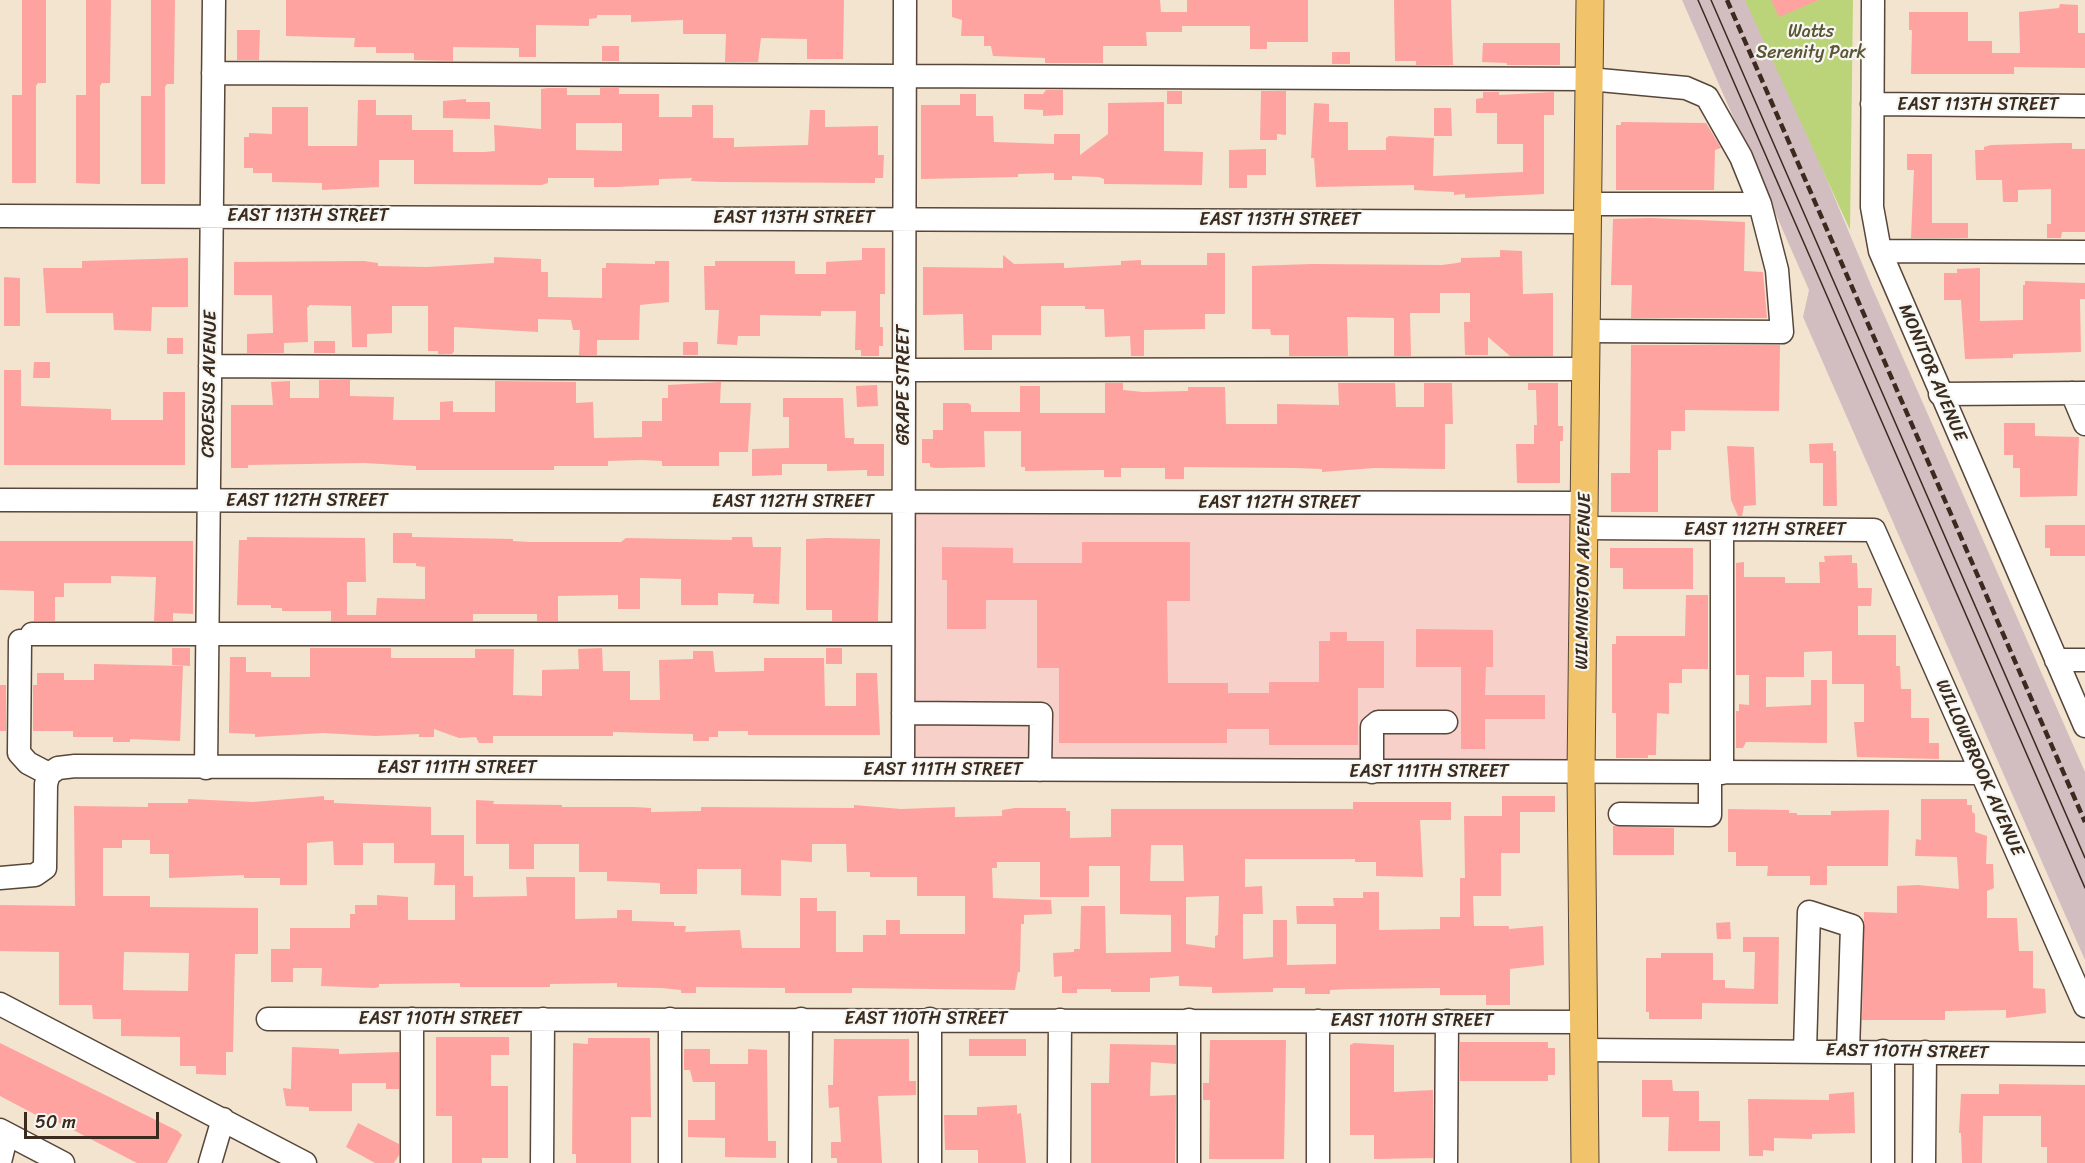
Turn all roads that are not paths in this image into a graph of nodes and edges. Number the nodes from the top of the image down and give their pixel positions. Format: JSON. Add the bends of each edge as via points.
{"nodes":[{"id":1,"x":214,"y":0,"type":"edge"},
{"id":2,"x":905,"y":0,"type":"edge"},
{"id":3,"x":1590,"y":0,"type":"edge"},
{"id":4,"x":1873,"y":0,"type":"edge"},
{"id":5,"x":213,"y":74,"type":"junction"},
{"id":6,"x":905,"y":76,"type":"junction"},
{"id":7,"x":1589,"y":79,"type":"junction"},
{"id":8,"x":1872,"y":104,"type":"junction"},
{"id":9,"x":2085,"y":106,"type":"edge"},
{"id":10,"x":1760,"y":204,"type":"junction"},
{"id":11,"x":1587,"y":213,"type":"junction"},
{"id":12,"x":212,"y":215,"type":"junction"},
{"id":13,"x":0,"y":216,"type":"edge"},
{"id":14,"x":905,"y":218,"type":"junction"},
{"id":15,"x":1880,"y":251,"type":"junction"},
{"id":16,"x":2085,"y":252,"type":"edge"},
{"id":17,"x":1586,"y":331,"type":"junction"},
{"id":18,"x":210,"y":366,"type":"junction"},
{"id":19,"x":1586,"y":369,"type":"junction"},
{"id":20,"x":904,"y":370,"type":"junction"},
{"id":21,"x":2078,"y":393,"type":"edge"},
{"id":22,"x":1940,"y":394,"type":"junction"},
{"id":23,"x":2085,"y":424,"type":"edge"},
{"id":24,"x":0,"y":500,"type":"edge"},
{"id":25,"x":209,"y":501,"type":"junction"},
{"id":26,"x":904,"y":503,"type":"junction"},
{"id":27,"x":1585,"y":516,"type":"junction"},
{"id":28,"x":1722,"y":529,"type":"junction"},
{"id":29,"x":1874,"y":530,"type":"joint"},
{"id":30,"x":207,"y":632,"type":"junction"},
{"id":31,"x":903,"y":634,"type":"junction"},
{"id":32,"x":2056,"y":660,"type":"junction"},
{"id":33,"x":2085,"y":660,"type":"edge"},
{"id":34,"x":903,"y":713,"type":"junction"},
{"id":35,"x":1446,"y":722,"type":"dead end"},
{"id":36,"x":2085,"y":726,"type":"edge"},
{"id":37,"x":206,"y":768,"type":"junction"},
{"id":38,"x":903,"y":770,"type":"junction"},
{"id":39,"x":1040,"y":770,"type":"junction"},
{"id":40,"x":1372,"y":772,"type":"junction"},
{"id":41,"x":1581,"y":773,"type":"junction"},
{"id":42,"x":1716,"y":773,"type":"junction"},
{"id":43,"x":1981,"y":773,"type":"junction"},
{"id":44,"x":49,"y":774,"type":"junction"},
{"id":45,"x":1620,"y":814,"type":"dead end"},
{"id":46,"x":0,"y":878,"type":"edge"},
{"id":47,"x":0,"y":1004,"type":"edge"},
{"id":48,"x":2085,"y":1006,"type":"edge"},
{"id":49,"x":268,"y":1019,"type":"dead end"},
{"id":50,"x":412,"y":1019,"type":"junction"},
{"id":51,"x":543,"y":1019,"type":"junction"},
{"id":52,"x":670,"y":1019,"type":"junction"},
{"id":53,"x":801,"y":1019,"type":"junction"},
{"id":54,"x":930,"y":1019,"type":"junction"},
{"id":55,"x":1060,"y":1020,"type":"junction"},
{"id":56,"x":1189,"y":1020,"type":"junction"},
{"id":57,"x":1318,"y":1021,"type":"junction"},
{"id":58,"x":1447,"y":1021,"type":"junction"},
{"id":59,"x":1585,"y":1022,"type":"junction"},
{"id":60,"x":1585,"y":1050,"type":"junction"},
{"id":61,"x":1805,"y":1051,"type":"junction"},
{"id":62,"x":1848,"y":1051,"type":"junction"},
{"id":63,"x":1883,"y":1052,"type":"junction"},
{"id":64,"x":1925,"y":1052,"type":"junction"},
{"id":65,"x":2085,"y":1054,"type":"edge"},
{"id":66,"x":223,"y":1119,"type":"junction"},
{"id":67,"x":4,"y":1132,"type":"edge"},
{"id":68,"x":0,"y":1162,"type":"edge"},
{"id":69,"x":63,"y":1163,"type":"edge"},
{"id":70,"x":210,"y":1163,"type":"edge"},
{"id":71,"x":305,"y":1163,"type":"edge"},
{"id":72,"x":412,"y":1163,"type":"edge"},
{"id":73,"x":542,"y":1163,"type":"edge"},
{"id":74,"x":670,"y":1163,"type":"edge"},
{"id":75,"x":801,"y":1163,"type":"edge"},
{"id":76,"x":930,"y":1163,"type":"edge"},
{"id":77,"x":1059,"y":1163,"type":"edge"},
{"id":78,"x":1189,"y":1163,"type":"edge"},
{"id":79,"x":1318,"y":1163,"type":"edge"},
{"id":80,"x":1446,"y":1163,"type":"edge"},
{"id":81,"x":1585,"y":1163,"type":"edge"},
{"id":82,"x":1883,"y":1163,"type":"edge"},
{"id":83,"x":1924,"y":1163,"type":"edge"}],
"edges":[{"from":1,"to":5,"type":"street","name":"CROESUS AVENUE"},
{"from":2,"to":6,"type":"street","name":"GRAPE STREET"},
{"from":3,"to":7,"type":"main road","name":"WILMINGTON AVENUE"},
{"from":4,"to":8,"type":"street","name":"MONITOR AVENUE"},
{"from":5,"to":6,"type":"street"},
{"from":5,"to":12,"type":"street","name":"CROESUS AVENUE"},
{"from":6,"to":7,"type":"street"},
{"from":6,"to":14,"type":"street","name":"GRAPE STREET"},
{"from":7,"to":10,"type":"street","via":[[1686,88],[1707,97],[1741,157]]},
{"from":7,"to":11,"type":"main road","name":"WILMINGTON AVENUE"},
{"from":8,"to":9,"type":"street","name":"EAST 113TH STREET"},
{"from":8,"to":15,"type":"street","name":"MONITOR AVENUE","via":[[1872,207]]},
{"from":10,"to":11,"type":"street","name":"EAST 113TH STREET"},
{"from":10,"to":17,"type":"street","via":[[1777,270],[1782,332]]},
{"from":11,"to":14,"type":"street","name":"EAST 113TH STREET"},
{"from":11,"to":17,"type":"main road","name":"WILMINGTON AVENUE"},
{"from":12,"to":13,"type":"street","name":"EAST 113TH STREET"},
{"from":12,"to":14,"type":"street","name":"EAST 113TH STREET"},
{"from":12,"to":18,"type":"street","name":"CROESUS AVENUE"},
{"from":14,"to":20,"type":"street","name":"GRAPE STREET"},
{"from":15,"to":16,"type":"street"},
{"from":15,"to":22,"type":"street","name":"MONITOR AVENUE"},
{"from":17,"to":19,"type":"main road","name":"WILMINGTON AVENUE"},
{"from":18,"to":20,"type":"street"},
{"from":18,"to":25,"type":"street","name":"CROESUS AVENUE"},
{"from":19,"to":20,"type":"street"},
{"from":19,"to":27,"type":"main road","name":"WILMINGTON AVENUE"},
{"from":20,"to":26,"type":"street","name":"GRAPE STREET"},
{"from":21,"to":22,"type":"street"},
{"from":21,"to":23,"type":"street"},
{"from":22,"to":32,"type":"street","name":"MONITOR AVENUE"},
{"from":24,"to":25,"type":"street","name":"EAST 112TH STREET"},
{"from":25,"to":26,"type":"street","name":"EAST 112TH STREET"},
{"from":25,"to":30,"type":"street","name":"CROESUS AVENUE"},
{"from":26,"to":27,"type":"street","name":"EAST 112TH STREET"},
{"from":26,"to":31,"type":"street","name":"GRAPE STREET"},
{"from":27,"to":28,"type":"street","name":"EAST 112TH STREET"},
{"from":27,"to":41,"type":"main road","name":"WILMINGTON AVENUE"},
{"from":28,"to":29,"type":"street","name":"EAST 112TH STREET"},
{"from":28,"to":42,"type":"street"},
{"from":29,"to":43,"type":"street","name":"WILLOWBROOK AVENUE"},
{"from":30,"to":31,"type":"street"},
{"from":30,"to":37,"type":"street","name":"CROESUS AVENUE"},
{"from":30,"to":44,"type":"street","via":[[26,637],[19,753],[28,763]]},
{"from":31,"to":34,"type":"street","name":"GRAPE STREET"},
{"from":32,"to":33,"type":"street"},
{"from":32,"to":36,"type":"street","name":"MONITOR AVENUE"},
{"from":34,"to":38,"type":"street","name":"GRAPE STREET"},
{"from":34,"to":39,"type":"street","via":[[1041,714]]},
{"from":35,"to":40,"type":"street","via":[[1378,722],[1372,727]]},
{"from":37,"to":38,"type":"street","name":"EAST 111TH STREET"},
{"from":37,"to":44,"type":"street","name":"EAST 111TH STREET","via":[[75,766],[58,768]]},
{"from":38,"to":39,"type":"street","name":"EAST 111TH STREET"},
{"from":39,"to":40,"type":"street","name":"EAST 111TH STREET"},
{"from":40,"to":41,"type":"street","name":"EAST 111TH STREET"},
{"from":41,"to":42,"type":"street","name":"EAST 111TH STREET"},
{"from":41,"to":59,"type":"main road","name":"WILMINGTON AVENUE"},
{"from":42,"to":43,"type":"street","name":"EAST 111TH STREET"},
{"from":42,"to":45,"type":"street","via":[[1710,815]]},
{"from":43,"to":48,"type":"street","name":"WILLOWBROOK AVENUE"},
{"from":44,"to":46,"type":"street","via":[[45,868],[35,875]]},
{"from":47,"to":66,"type":"street"},
{"from":49,"to":50,"type":"street","name":"EAST 110TH STREET"},
{"from":50,"to":51,"type":"street","name":"EAST 110TH STREET"},
{"from":50,"to":72,"type":"street"},
{"from":51,"to":52,"type":"street","name":"EAST 110TH STREET"},
{"from":51,"to":73,"type":"street"},
{"from":52,"to":53,"type":"street","name":"EAST 110TH STREET"},
{"from":52,"to":74,"type":"street"},
{"from":53,"to":54,"type":"street","name":"EAST 110TH STREET"},
{"from":53,"to":75,"type":"street"},
{"from":54,"to":55,"type":"street","name":"EAST 110TH STREET"},
{"from":54,"to":76,"type":"street"},
{"from":55,"to":56,"type":"street","name":"EAST 110TH STREET"},
{"from":55,"to":77,"type":"street"},
{"from":56,"to":57,"type":"street","name":"EAST 110TH STREET"},
{"from":56,"to":78,"type":"street"},
{"from":57,"to":58,"type":"street","name":"EAST 110TH STREET"},
{"from":57,"to":79,"type":"street"},
{"from":58,"to":59,"type":"street","name":"EAST 110TH STREET"},
{"from":58,"to":80,"type":"street"},
{"from":59,"to":60,"type":"main road","name":"WILMINGTON AVENUE"},
{"from":60,"to":61,"type":"street","name":"EAST 110TH STREET"},
{"from":60,"to":81,"type":"main road","name":"WILMINGTON AVENUE"},
{"from":61,"to":62,"type":"street","name":"EAST 110TH STREET"},
{"from":61,"to":62,"type":"street","via":[[1809,912],[1852,926]]},
{"from":62,"to":63,"type":"street","name":"EAST 110TH STREET"},
{"from":63,"to":64,"type":"street","name":"EAST 110TH STREET"},
{"from":63,"to":82,"type":"street"},
{"from":64,"to":65,"type":"street","name":"EAST 110TH STREET"},
{"from":64,"to":83,"type":"street"},
{"from":66,"to":70,"type":"street"},
{"from":66,"to":71,"type":"street"},
{"from":67,"to":68,"type":"street"},
{"from":67,"to":69,"type":"street"}]}
